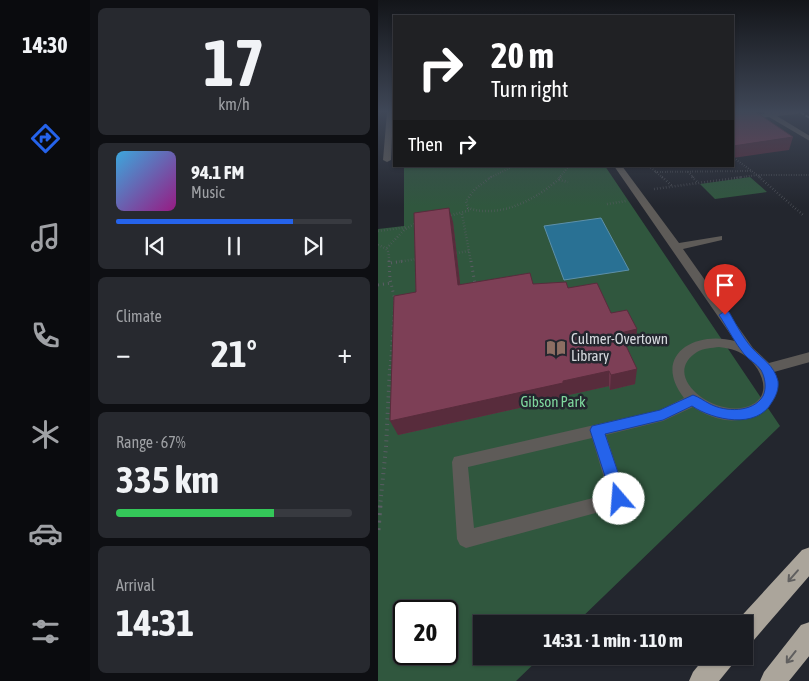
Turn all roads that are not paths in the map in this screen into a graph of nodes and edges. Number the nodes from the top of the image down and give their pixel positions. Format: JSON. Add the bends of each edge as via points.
{"nodes":[{"id":1,"x":390,"y":144,"type":"edge"},
{"id":2,"x":386,"y":161,"type":"edge"},
{"id":3,"x":619,"y":167,"type":"edge"},
{"id":4,"x":720,"y":238,"type":"dead end"},
{"id":5,"x":676,"y":247,"type":"junction"},
{"id":6,"x":748,"y":351,"type":"junction"},
{"id":7,"x":810,"y":357,"type":"edge"},
{"id":8,"x":767,"y":369,"type":"junction"},
{"id":9,"x":693,"y":400,"type":"junction"},
{"id":10,"x":597,"y":430,"type":"junction"},
{"id":11,"x":810,"y":558,"type":"edge"},
{"id":12,"x":753,"y":622,"type":"edge"},
{"id":13,"x":810,"y":634,"type":"edge"},
{"id":14,"x":715,"y":665,"type":"edge"},
{"id":15,"x":702,"y":681,"type":"edge"},
{"id":16,"x":773,"y":681,"type":"edge"}],
"edges":[{"from":1,"to":2,"type":"street"},
{"from":3,"to":5,"type":"street"},
{"from":4,"to":5,"type":"street"},
{"from":5,"to":6,"type":"street"},
{"from":6,"to":8,"type":"street"},
{"from":6,"to":9,"type":"street","via":[[719,342],[698,345],[683,355],[677,365],[677,377],[682,389]]},
{"from":7,"to":8,"type":"street"},
{"from":8,"to":9,"type":"street","via":[[772,381],[771,393],[765,403],[754,411],[740,415],[723,414],[706,409]]},
{"from":9,"to":10,"type":"street","via":[[663,415]]},
{"from":10,"to":10,"type":"street","via":[[460,462],[466,539],[619,499]]},
{"from":11,"to":12,"type":"highway","one_way":true},
{"from":13,"to":16,"type":"highway","one_way":true},
{"from":14,"to":15,"type":"highway"}]}
